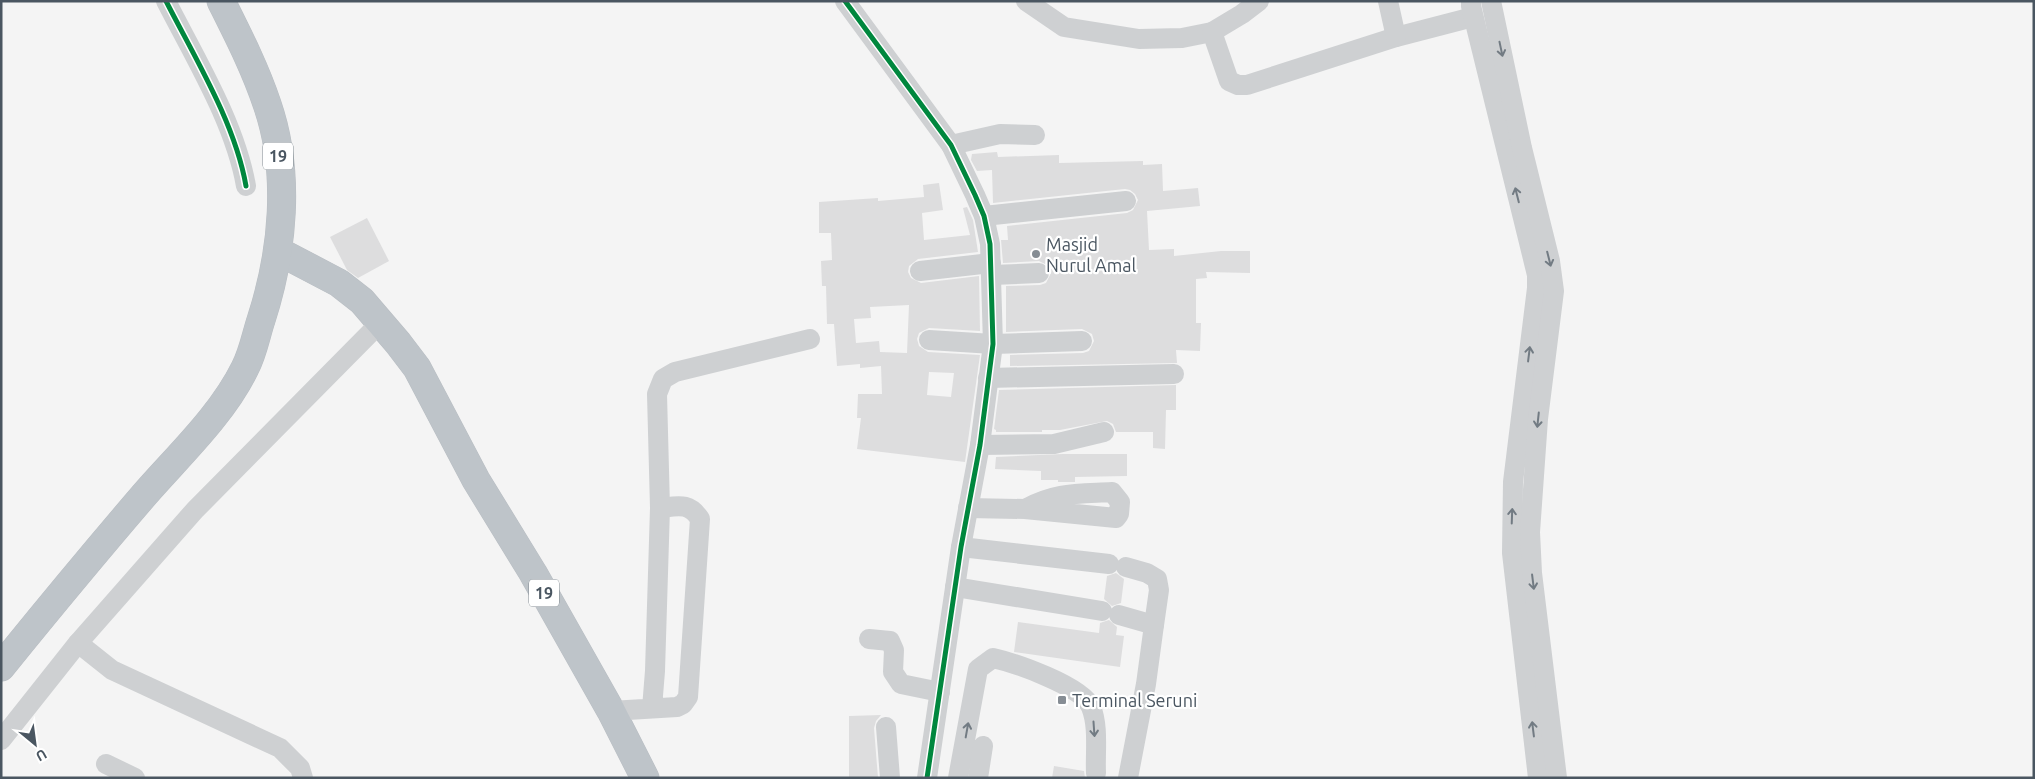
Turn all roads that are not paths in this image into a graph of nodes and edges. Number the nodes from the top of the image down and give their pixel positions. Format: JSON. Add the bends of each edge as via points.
{"nodes":[{"id":1,"x":166,"y":1,"type":"edge"},
{"id":2,"x":221,"y":1,"type":"edge"},
{"id":3,"x":844,"y":1,"type":"edge"},
{"id":4,"x":1026,"y":1,"type":"edge"},
{"id":5,"x":1259,"y":1,"type":"edge"},
{"id":6,"x":1388,"y":1,"type":"edge"},
{"id":7,"x":1491,"y":1,"type":"edge"},
{"id":8,"x":1472,"y":9,"type":"edge"},
{"id":9,"x":1212,"y":32,"type":"junction"},
{"id":10,"x":1396,"y":37,"type":"junction"},
{"id":11,"x":1035,"y":135,"type":"dead end"},
{"id":12,"x":952,"y":145,"type":"junction"},
{"id":13,"x":246,"y":186,"type":"dead end"},
{"id":14,"x":1126,"y":201,"type":"dead end"},
{"id":15,"x":984,"y":216,"type":"junction"},
{"id":16,"x":278,"y":251,"type":"junction"},
{"id":17,"x":991,"y":269,"type":"junction"},
{"id":18,"x":920,"y":271,"type":"dead end"},
{"id":19,"x":1039,"y":272,"type":"dead end"},
{"id":20,"x":261,"y":319,"type":"junction"},
{"id":21,"x":381,"y":322,"type":"junction"},
{"id":22,"x":810,"y":339,"type":"dead end"},
{"id":23,"x":929,"y":340,"type":"dead end"},
{"id":24,"x":1082,"y":341,"type":"dead end"},
{"id":25,"x":993,"y":344,"type":"junction"},
{"id":26,"x":1174,"y":374,"type":"dead end"},
{"id":27,"x":988,"y":378,"type":"junction"},
{"id":28,"x":1104,"y":432,"type":"dead end"},
{"id":29,"x":980,"y":445,"type":"junction"},
{"id":30,"x":660,"y":508,"type":"junction"},
{"id":31,"x":968,"y":508,"type":"junction"},
{"id":32,"x":1025,"y":509,"type":"dead end"},
{"id":33,"x":960,"y":547,"type":"junction"},
{"id":34,"x":1522,"y":554,"type":"junction"},
{"id":35,"x":955,"y":587,"type":"junction"},
{"id":36,"x":1154,"y":625,"type":"junction"},
{"id":37,"x":869,"y":639,"type":"dead end"},
{"id":38,"x":1,"y":640,"type":"edge"},
{"id":39,"x":78,"y":643,"type":"junction"},
{"id":40,"x":1,"y":666,"type":"edge"},
{"id":41,"x":940,"y":692,"type":"junction"},
{"id":42,"x":652,"y":708,"type":"junction"},
{"id":43,"x":610,"y":711,"type":"junction"},
{"id":44,"x":886,"y":727,"type":"dead end"},
{"id":45,"x":1,"y":740,"type":"edge"},
{"id":46,"x":984,"y":746,"type":"dead end"},
{"id":47,"x":106,"y":764,"type":"dead end"},
{"id":48,"x":1096,"y":772,"type":"dead end"},
{"id":49,"x":135,"y":778,"type":"edge"},
{"id":50,"x":303,"y":778,"type":"edge"},
{"id":51,"x":645,"y":778,"type":"edge"},
{"id":52,"x":890,"y":778,"type":"edge"},
{"id":53,"x":927,"y":778,"type":"edge"},
{"id":54,"x":958,"y":778,"type":"edge"},
{"id":55,"x":978,"y":778,"type":"edge"},
{"id":56,"x":1128,"y":778,"type":"edge"},
{"id":57,"x":1538,"y":778,"type":"edge"},
{"id":58,"x":1557,"y":778,"type":"edge"}],
"edges":[{"from":1,"to":13,"type":"street","via":[[218,103],[243,169]]},
{"from":2,"to":16,"type":"highway","number":"19","via":[[256,76],[275,134],[282,189]]},
{"from":3,"to":12,"type":"street"},
{"from":4,"to":9,"type":"street","via":[[1064,27],[1139,39],[1182,38]]},
{"from":5,"to":9,"type":"street"},
{"from":6,"to":10,"type":"street"},
{"from":7,"to":34,"type":"street","one_way":true,"via":[[1554,291],[1538,419],[1530,532]]},
{"from":8,"to":10,"type":"street"},
{"from":34,"to":8,"type":"street","one_way":true,"via":[[1513,482],[1537,275]]},
{"from":9,"to":10,"type":"street","via":[[1228,81],[1238,85],[1247,85]]},
{"from":11,"to":12,"type":"street","via":[[1000,134]]},
{"from":12,"to":15,"type":"street"},
{"from":14,"to":15,"type":"street"},
{"from":15,"to":17,"type":"street"},
{"from":16,"to":20,"type":"highway","number":"19","via":[[270,294]]},
{"from":16,"to":21,"type":"highway","number":"19","via":[[339,283]]},
{"from":17,"to":18,"type":"street"},
{"from":17,"to":19,"type":"street"},
{"from":17,"to":25,"type":"street"},
{"from":20,"to":38,"type":"highway","via":[[204,402]]},
{"from":20,"to":40,"type":"highway","via":[[246,367],[218,410]]},
{"from":21,"to":39,"type":"street","via":[[195,510]]},
{"from":21,"to":43,"type":"highway","number":"19","via":[[417,368],[476,480],[533,573]]},
{"from":22,"to":30,"type":"street","via":[[675,372],[663,379],[657,394]]},
{"from":23,"to":25,"type":"street"},
{"from":24,"to":25,"type":"street"},
{"from":25,"to":27,"type":"street"},
{"from":26,"to":27,"type":"street"},
{"from":27,"to":29,"type":"street"},
{"from":28,"to":29,"type":"street","via":[[1054,444]]},
{"from":29,"to":31,"type":"street"},
{"from":30,"to":42,"type":"street"},
{"from":30,"to":42,"type":"street","via":[[683,506],[694,510],[700,519],[688,697],[677,708]]},
{"from":31,"to":32,"type":"street"},
{"from":31,"to":33,"type":"street"},
{"from":33,"to":35,"type":"street"},
{"from":33,"to":36,"type":"street","via":[[1118,566],[1147,573],[1157,579],[1159,590]]},
{"from":57,"to":34,"type":"street","one_way":true},
{"from":34,"to":58,"type":"street","one_way":true},
{"from":35,"to":36,"type":"street","via":[[1110,613]]},
{"from":35,"to":41,"type":"street"},
{"from":36,"to":56,"type":"street"},
{"from":37,"to":41,"type":"street","via":[[890,641],[894,650],[893,672],[901,684]]},
{"from":39,"to":45,"type":"street"},
{"from":39,"to":50,"type":"street","via":[[112,670],[280,748],[300,768]]},
{"from":41,"to":53,"type":"street"},
{"from":42,"to":43,"type":"street"},
{"from":43,"to":51,"type":"highway","number":"19"},
{"from":44,"to":52,"type":"street"},
{"from":46,"to":55,"type":"street"},
{"from":47,"to":49,"type":"street"},
{"from":54,"to":48,"type":"street","one_way":true,"via":[[978,669],[993,658],[1017,664],[1077,691],[1091,706]]}]}
